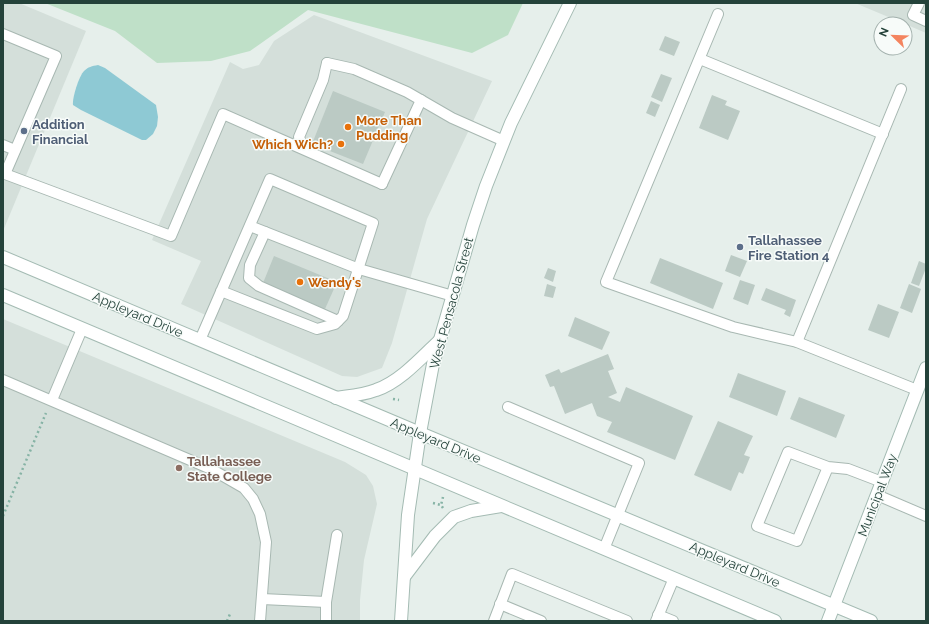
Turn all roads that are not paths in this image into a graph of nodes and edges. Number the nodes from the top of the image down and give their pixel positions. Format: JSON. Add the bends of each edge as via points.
{"nodes":[{"id":1,"x":570,"y":3,"type":"edge"},
{"id":2,"x":919,"y":3,"type":"edge"},
{"id":3,"x":718,"y":14,"type":"dead end"},
{"id":4,"x":926,"y":21,"type":"edge"},
{"id":5,"x":3,"y":34,"type":"edge"},
{"id":6,"x":700,"y":59,"type":"junction"},
{"id":7,"x":327,"y":63,"type":"junction"},
{"id":8,"x":901,"y":89,"type":"dead end"},
{"id":9,"x":421,"y":100,"type":"junction"},
{"id":10,"x":883,"y":134,"type":"junction"},
{"id":11,"x":504,"y":141,"type":"junction"},
{"id":12,"x":291,"y":144,"type":"junction"},
{"id":13,"x":3,"y":145,"type":"edge"},
{"id":14,"x":15,"y":150,"type":"junction"},
{"id":15,"x":3,"y":176,"type":"edge"},
{"id":16,"x":382,"y":184,"type":"junction"},
{"id":17,"x":250,"y":226,"type":"junction"},
{"id":18,"x":265,"y":232,"type":"junction"},
{"id":19,"x":3,"y":257,"type":"edge"},
{"id":20,"x":359,"y":269,"type":"junction"},
{"id":21,"x":221,"y":291,"type":"junction"},
{"id":22,"x":3,"y":295,"type":"edge"},
{"id":23,"x":453,"y":296,"type":"junction"},
{"id":24,"x":338,"y":320,"type":"junction"},
{"id":25,"x":82,"y":328,"type":"junction"},
{"id":26,"x":200,"y":340,"type":"junction"},
{"id":27,"x":440,"y":340,"type":"junction"},
{"id":28,"x":797,"y":342,"type":"junction"},
{"id":29,"x":926,"y":368,"type":"edge"},
{"id":30,"x":3,"y":380,"type":"edge"},
{"id":31,"x":917,"y":390,"type":"junction"},
{"id":32,"x":336,"y":398,"type":"junction"},
{"id":33,"x":52,"y":400,"type":"junction"},
{"id":34,"x":508,"y":407,"type":"dead end"},
{"id":35,"x":420,"y":433,"type":"junction"},
{"id":36,"x":828,"y":467,"type":"junction"},
{"id":37,"x":414,"y":469,"type":"junction"},
{"id":38,"x":882,"y":482,"type":"junction"},
{"id":39,"x":877,"y":495,"type":"junction"},
{"id":40,"x":500,"y":506,"type":"junction"},
{"id":41,"x":618,"y":516,"type":"junction"},
{"id":42,"x":926,"y":516,"type":"edge"},
{"id":43,"x":336,"y":535,"type":"dead end"},
{"id":44,"x":604,"y":549,"type":"junction"},
{"id":45,"x":404,"y":577,"type":"junction"},
{"id":46,"x":674,"y":578,"type":"junction"},
{"id":47,"x":262,"y":599,"type":"junction"},
{"id":48,"x":326,"y":602,"type":"junction"},
{"id":49,"x":500,"y":604,"type":"junction"},
{"id":50,"x":834,"y":606,"type":"junction"},
{"id":51,"x":657,"y":618,"type":"edge"},
{"id":52,"x":260,"y":621,"type":"edge"},
{"id":53,"x":326,"y":621,"type":"edge"},
{"id":54,"x":401,"y":621,"type":"edge"},
{"id":55,"x":494,"y":621,"type":"edge"},
{"id":56,"x":541,"y":621,"type":"edge"},
{"id":57,"x":628,"y":621,"type":"edge"},
{"id":58,"x":673,"y":621,"type":"edge"},
{"id":59,"x":775,"y":621,"type":"edge"},
{"id":60,"x":828,"y":621,"type":"edge"},
{"id":61,"x":870,"y":621,"type":"edge"}],
"edges":[{"from":1,"to":11,"type":"main road","name":"West Pensacola Street"},
{"from":2,"to":4,"type":"lane","via":[[914,15]]},
{"from":3,"to":6,"type":"lane"},
{"from":5,"to":14,"type":"lane","via":[[56,56]]},
{"from":6,"to":10,"type":"lane"},
{"from":6,"to":28,"type":"lane","via":[[606,282],[733,327]]},
{"from":7,"to":9,"type":"lane","via":[[354,69]]},
{"from":7,"to":12,"type":"lane"},
{"from":7,"to":16,"type":"lane","via":[[323,80],[299,137],[300,142],[360,170]]},
{"from":8,"to":10,"type":"lane"},
{"from":9,"to":11,"type":"lane","via":[[452,118]]},
{"from":9,"to":16,"type":"lane"},
{"from":10,"to":28,"type":"lane"},
{"from":11,"to":23,"type":"main road","name":"West Pensacola Street","via":[[473,225]]},
{"from":12,"to":15,"type":"lane","via":[[223,114],[171,236]]},
{"from":12,"to":16,"type":"lane"},
{"from":13,"to":14,"type":"lane"},
{"from":14,"to":15,"type":"lane"},
{"from":17,"to":18,"type":"lane"},
{"from":17,"to":20,"type":"lane","via":[[270,179],[373,223]]},
{"from":17,"to":21,"type":"lane"},
{"from":18,"to":20,"type":"lane"},
{"from":18,"to":24,"type":"lane","via":[[250,265],[249,278],[259,286]]},
{"from":19,"to":26,"type":"main road","name":"Appleyard Drive"},
{"from":20,"to":23,"type":"lane"},
{"from":20,"to":24,"type":"lane","via":[[343,316]]},
{"from":21,"to":24,"type":"lane","via":[[317,329],[335,324]]},
{"from":21,"to":26,"type":"lane"},
{"from":22,"to":25,"type":"main road"},
{"from":23,"to":27,"type":"main road","name":"West Pensacola Street"},
{"from":25,"to":33,"type":"lane"},
{"from":25,"to":37,"type":"main road"},
{"from":26,"to":32,"type":"main road","name":"Appleyard Drive"},
{"from":27,"to":32,"type":"main road","via":[[395,380],[364,394]]},
{"from":27,"to":35,"type":"main road","name":"West Pensacola Street"},
{"from":28,"to":31,"type":"lane"},
{"from":29,"to":31,"type":"main road","name":"Municipal Way"},
{"from":30,"to":33,"type":"lane"},
{"from":31,"to":38,"type":"main road","name":"Municipal Way"},
{"from":32,"to":35,"type":"main road","name":"Appleyard Drive"},
{"from":33,"to":47,"type":"lane","via":[[211,469],[244,488],[260,514],[265,534],[266,557]]},
{"from":34,"to":41,"type":"lane","via":[[639,463]]},
{"from":35,"to":37,"type":"main road","name":"West Pensacola Street"},
{"from":35,"to":41,"type":"main road","name":"Appleyard Drive"},
{"from":36,"to":36,"type":"lane","via":[[797,541],[757,526],[788,452]]},
{"from":36,"to":38,"type":"lane","via":[[848,469]]},
{"from":37,"to":40,"type":"main road"},
{"from":37,"to":45,"type":"main road","name":"West Pensacola Street"},
{"from":38,"to":39,"type":"main road","name":"Municipal Way"},
{"from":39,"to":42,"type":"lane"},
{"from":39,"to":50,"type":"main road","name":"Municipal Way"},
{"from":40,"to":44,"type":"main road"},
{"from":40,"to":45,"type":"main road","via":[[454,517],[435,536]]},
{"from":41,"to":44,"type":"lane"},
{"from":41,"to":50,"type":"main road","name":"Appleyard Drive"},
{"from":43,"to":48,"type":"lane"},
{"from":44,"to":46,"type":"main road"},
{"from":45,"to":54,"type":"main road","name":"West Pensacola Street"},
{"from":46,"to":51,"type":"lane"},
{"from":46,"to":59,"type":"main road"},
{"from":47,"to":48,"type":"lane"},
{"from":47,"to":52,"type":"lane"},
{"from":48,"to":53,"type":"lane"},
{"from":49,"to":55,"type":"lane"},
{"from":49,"to":56,"type":"lane"},
{"from":49,"to":57,"type":"lane","via":[[512,574]]},
{"from":50,"to":60,"type":"main road","name":"Municipal Way"},
{"from":50,"to":61,"type":"main road","name":"Appleyard Drive"},
{"from":51,"to":58,"type":"lane"}]}
